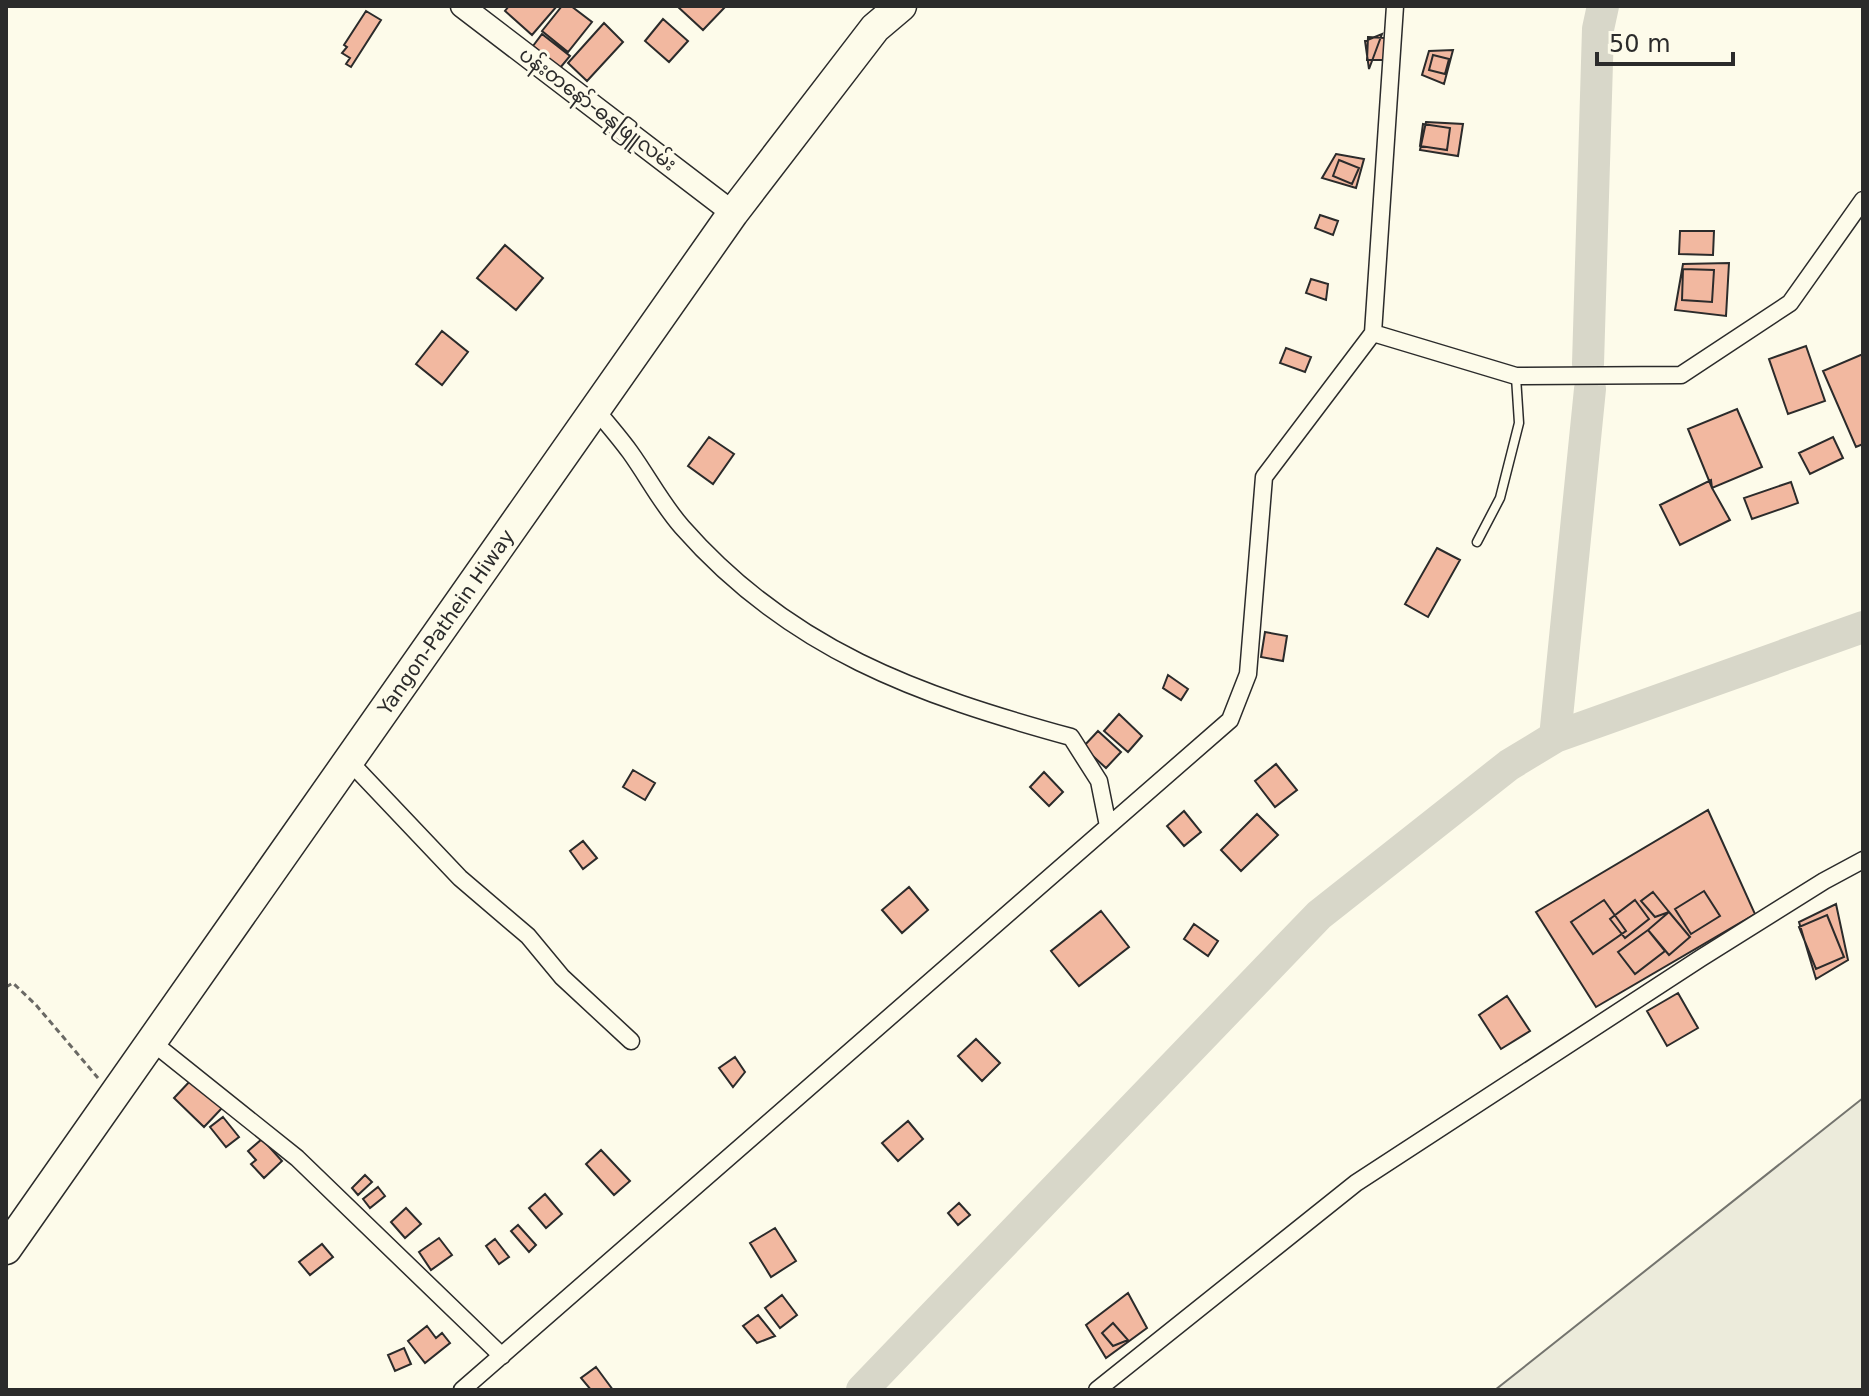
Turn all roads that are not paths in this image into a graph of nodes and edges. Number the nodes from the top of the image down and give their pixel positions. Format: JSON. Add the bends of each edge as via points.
{"nodes":[{"id":1,"x":462,"y":6,"type":"edge"},
{"id":2,"x":901,"y":6,"type":"edge"},
{"id":3,"x":1395,"y":6,"type":"edge"},
{"id":4,"x":1863,"y":200,"type":"edge"},
{"id":5,"x":733,"y":213,"type":"junction"},
{"id":6,"x":1373,"y":333,"type":"junction"},
{"id":7,"x":1516,"y":376,"type":"junction"},
{"id":8,"x":595,"y":409,"type":"junction"},
{"id":9,"x":1477,"y":542,"type":"dead end"},
{"id":10,"x":349,"y":761,"type":"junction"},
{"id":11,"x":1108,"y":826,"type":"junction"},
{"id":12,"x":1863,"y":860,"type":"edge"},
{"id":13,"x":631,"y":1041,"type":"dead end"},
{"id":14,"x":152,"y":1042,"type":"junction"},
{"id":15,"x":6,"y":1249,"type":"edge"},
{"id":16,"x":502,"y":1356,"type":"junction"},
{"id":17,"x":462,"y":1390,"type":"edge"},
{"id":18,"x":1097,"y":1390,"type":"edge"}],
"edges":[{"from":1,"to":5,"type":"street","name":"ပန်းတနော်-ဓနုဖြူလမ်း"},
{"from":2,"to":5,"type":"highway","name":"Yangon-Pathein Hiway","via":[[875,28]]},
{"from":3,"to":6,"type":"street"},
{"from":4,"to":7,"type":"street","via":[[1790,303],[1681,375]]},
{"from":5,"to":8,"type":"highway","name":"Yangon-Pathein Hiway"},
{"from":6,"to":7,"type":"street"},
{"from":6,"to":11,"type":"street","via":[[1264,477],[1248,674],[1230,720]]},
{"from":7,"to":9,"type":"lane","via":[[1519,423],[1500,498]]},
{"from":8,"to":10,"type":"highway","name":"Yangon-Pathein Hiway"},
{"from":8,"to":11,"type":"street","via":[[668,510],[765,607],[883,675],[1071,737],[1099,781]]},
{"from":10,"to":13,"type":"street","via":[[460,878],[528,936],[562,977]]},
{"from":10,"to":14,"type":"highway","name":"Yangon-Pathein Hiway"},
{"from":11,"to":16,"type":"street"},
{"from":12,"to":18,"type":"street","via":[[1701,958],[1356,1183]]},
{"from":14,"to":15,"type":"highway","name":"Yangon-Pathein Hiway"},
{"from":14,"to":16,"type":"street","via":[[297,1158]]},
{"from":16,"to":17,"type":"street"}]}
